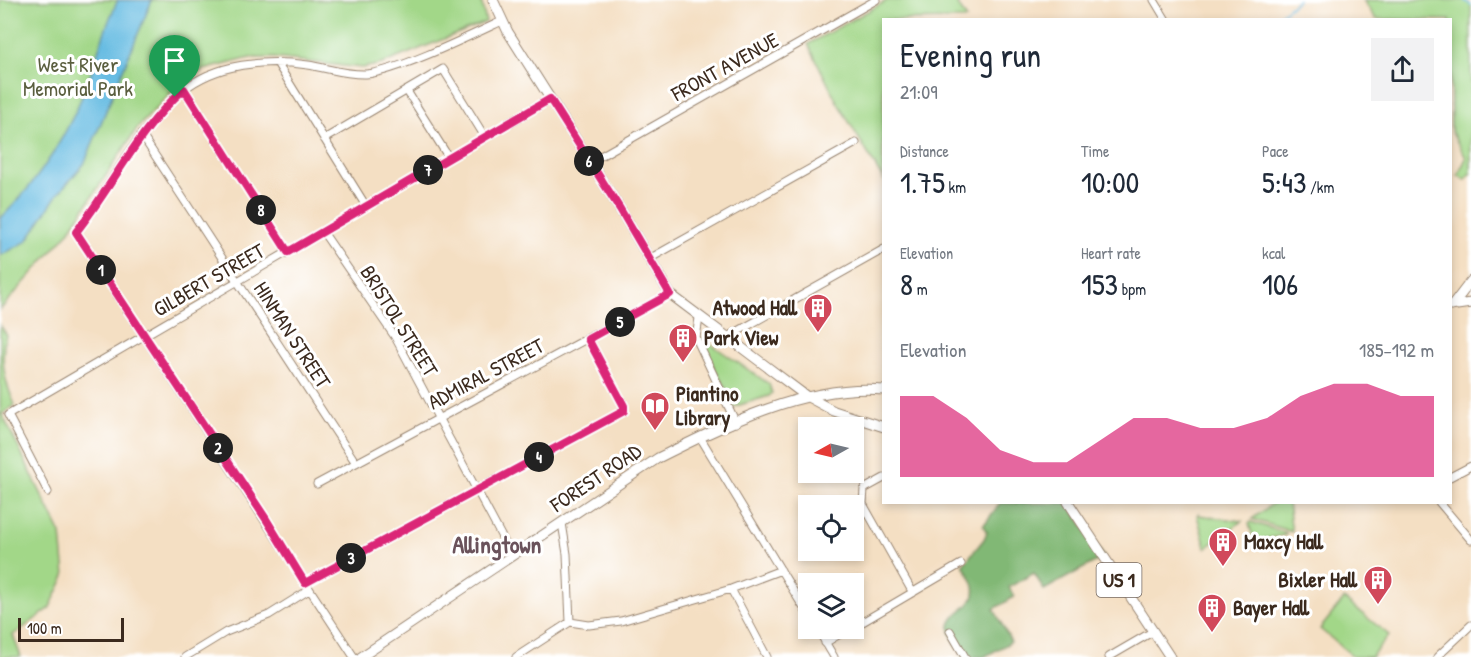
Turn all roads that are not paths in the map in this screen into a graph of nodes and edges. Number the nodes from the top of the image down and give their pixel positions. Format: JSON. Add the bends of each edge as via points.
{"nodes":[{"id":1,"x":493,"y":0,"type":"edge"},
{"id":2,"x":876,"y":0,"type":"edge"},
{"id":3,"x":1154,"y":0,"type":"edge"},
{"id":4,"x":1165,"y":18,"type":"edge"},
{"id":5,"x":502,"y":21,"type":"junction"},
{"id":6,"x":277,"y":63,"type":"junction"},
{"id":7,"x":184,"y":89,"type":"junction"},
{"id":8,"x":407,"y":91,"type":"junction"},
{"id":9,"x":550,"y":99,"type":"junction"},
{"id":10,"x":141,"y":134,"type":"junction"},
{"id":11,"x":485,"y":137,"type":"junction"},
{"id":12,"x":324,"y":139,"type":"junction"},
{"id":13,"x":856,"y":143,"type":"dead end"},
{"id":14,"x":449,"y":158,"type":"junction"},
{"id":15,"x":590,"y":162,"type":"junction"},
{"id":16,"x":366,"y":206,"type":"junction"},
{"id":17,"x":323,"y":232,"type":"junction"},
{"id":18,"x":882,"y":250,"type":"edge"},
{"id":19,"x":288,"y":252,"type":"junction"},
{"id":20,"x":649,"y":259,"type":"junction"},
{"id":21,"x":1471,"y":281,"type":"edge"},
{"id":22,"x":237,"y":282,"type":"junction"},
{"id":23,"x":670,"y":294,"type":"junction"},
{"id":24,"x":1471,"y":303,"type":"edge"},
{"id":25,"x":1452,"y":305,"type":"edge"},
{"id":26,"x":1452,"y":306,"type":"edge"},
{"id":27,"x":699,"y":318,"type":"junction"},
{"id":28,"x":144,"y":337,"type":"junction"},
{"id":29,"x":726,"y":338,"type":"junction"},
{"id":30,"x":588,"y":339,"type":"junction"},
{"id":31,"x":882,"y":390,"type":"edge"},
{"id":32,"x":806,"y":396,"type":"junction"},
{"id":33,"x":438,"y":418,"type":"junction"},
{"id":34,"x":736,"y":423,"type":"junction"},
{"id":35,"x":882,"y":426,"type":"edge"},
{"id":36,"x":700,"y":437,"type":"junction"},
{"id":37,"x":356,"y":463,"type":"junction"},
{"id":38,"x":1471,"y":466,"type":"edge"},
{"id":39,"x":1452,"y":476,"type":"edge"},
{"id":40,"x":882,"y":479,"type":"edge"},
{"id":41,"x":317,"y":484,"type":"dead end"},
{"id":42,"x":48,"y":492,"type":"dead end"},
{"id":43,"x":476,"y":492,"type":"junction"},
{"id":44,"x":1069,"y":504,"type":"edge"},
{"id":45,"x":1441,"y":504,"type":"edge"},
{"id":46,"x":562,"y":523,"type":"junction"},
{"id":47,"x":1471,"y":540,"type":"edge"},
{"id":48,"x":512,"y":556,"type":"junction"},
{"id":49,"x":961,"y":564,"type":"dead end"},
{"id":50,"x":781,"y":570,"type":"junction"},
{"id":51,"x":307,"y":587,"type":"junction"},
{"id":52,"x":731,"y":589,"type":"junction"},
{"id":53,"x":913,"y":592,"type":"junction"},
{"id":54,"x":798,"y":598,"type":"edge"},
{"id":55,"x":864,"y":621,"type":"edge"},
{"id":56,"x":570,"y":622,"type":"junction"},
{"id":57,"x":1471,"y":626,"type":"edge"},
{"id":58,"x":950,"y":631,"type":"dead end"},
{"id":59,"x":1152,"y":632,"type":"junction"},
{"id":60,"x":823,"y":639,"type":"edge"},
{"id":61,"x":832,"y":639,"type":"edge"},
{"id":62,"x":825,"y":643,"type":"junction"},
{"id":63,"x":185,"y":657,"type":"edge"},
{"id":64,"x":354,"y":657,"type":"edge"},
{"id":65,"x":360,"y":657,"type":"edge"},
{"id":66,"x":516,"y":657,"type":"edge"},
{"id":67,"x":767,"y":657,"type":"edge"},
{"id":68,"x":834,"y":657,"type":"edge"},
{"id":69,"x":965,"y":657,"type":"edge"},
{"id":70,"x":1109,"y":657,"type":"edge"},
{"id":71,"x":1170,"y":657,"type":"edge"},
{"id":72,"x":1437,"y":657,"type":"edge"}],
"edges":[{"from":1,"to":5,"type":"main road"},
{"from":2,"to":15,"type":"street","name":"FRONT AVENUE"},
{"from":3,"to":4,"type":"street"},
{"from":5,"to":6,"type":"street","via":[[373,72]]},
{"from":5,"to":9,"type":"main road"},
{"from":6,"to":7,"type":"street","via":[[232,67]]},
{"from":6,"to":12,"type":"street"},
{"from":7,"to":10,"type":"street"},
{"from":7,"to":19,"type":"street"},
{"from":8,"to":11,"type":"street","via":[[443,69]]},
{"from":8,"to":12,"type":"street"},
{"from":8,"to":14,"type":"street"},
{"from":9,"to":11,"type":"street","name":"GILBERT STREET"},
{"from":9,"to":15,"type":"main road"},
{"from":10,"to":22,"type":"street","name":"HINMAN STREET"},
{"from":10,"to":28,"type":"street","via":[[76,232]]},
{"from":11,"to":14,"type":"street","name":"GILBERT STREET"},
{"from":12,"to":16,"type":"street"},
{"from":13,"to":20,"type":"street"},
{"from":14,"to":16,"type":"street","name":"GILBERT STREET"},
{"from":15,"to":20,"type":"main road"},
{"from":16,"to":17,"type":"street","name":"GILBERT STREET"},
{"from":17,"to":19,"type":"street","name":"GILBERT STREET"},
{"from":17,"to":33,"type":"street","name":"BRISTOL STREET","via":[[395,337]]},
{"from":18,"to":29,"type":"street"},
{"from":19,"to":22,"type":"street","name":"GILBERT STREET"},
{"from":20,"to":23,"type":"main road"},
{"from":21,"to":25,"type":"main road"},
{"from":22,"to":28,"type":"street","name":"GILBERT STREET"},
{"from":22,"to":37,"type":"street","name":"HINMAN STREET"},
{"from":23,"to":27,"type":"main road"},
{"from":23,"to":30,"type":"street","name":"ADMIRAL STREET"},
{"from":24,"to":26,"type":"main road"},
{"from":27,"to":29,"type":"main road"},
{"from":27,"to":34,"type":"street","via":[[696,338]]},
{"from":28,"to":42,"type":"street","name":"GILBERT STREET","via":[[8,415]]},
{"from":28,"to":51,"type":"street"},
{"from":29,"to":32,"type":"main road"},
{"from":30,"to":33,"type":"street","name":"ADMIRAL STREET"},
{"from":30,"to":43,"type":"street","via":[[624,411]]},
{"from":31,"to":32,"type":"main road","name":"FOREST ROAD","via":[[838,389]]},
{"from":32,"to":34,"type":"main road","name":"FOREST ROAD"},
{"from":32,"to":35,"type":"main road","via":[[834,411]]},
{"from":33,"to":37,"type":"street","name":"ADMIRAL STREET"},
{"from":33,"to":43,"type":"street","name":"BRISTOL STREET"},
{"from":34,"to":36,"type":"main road","name":"FOREST ROAD"},
{"from":36,"to":46,"type":"main road","name":"FOREST ROAD","via":[[658,458]]},
{"from":36,"to":50,"type":"street"},
{"from":37,"to":41,"type":"street","name":"ADMIRAL STREET"},
{"from":38,"to":39,"type":"street"},
{"from":40,"to":53,"type":"street","via":[[864,489],[863,504]]},
{"from":43,"to":48,"type":"street","name":"BRISTOL STREET"},
{"from":43,"to":51,"type":"street"},
{"from":44,"to":59,"type":"main road","number":"US 1"},
{"from":45,"to":47,"type":"street"},
{"from":46,"to":48,"type":"main road","name":"FOREST ROAD"},
{"from":46,"to":56,"type":"street"},
{"from":48,"to":65,"type":"main road","name":"FOREST ROAD"},
{"from":49,"to":53,"type":"street"},
{"from":50,"to":52,"type":"street"},
{"from":50,"to":54,"type":"street"},
{"from":51,"to":63,"type":"street","via":[[269,615],[226,632]]},
{"from":51,"to":64,"type":"street"},
{"from":52,"to":56,"type":"street","via":[[621,621],[589,625]]},
{"from":52,"to":67,"type":"street"},
{"from":53,"to":55,"type":"street"},
{"from":56,"to":66,"type":"street"},
{"from":57,"to":72,"type":"street"},
{"from":58,"to":69,"type":"street"},
{"from":59,"to":70,"type":"street"},
{"from":59,"to":71,"type":"main road","number":"US 1"},
{"from":60,"to":62,"type":"street"},
{"from":61,"to":62,"type":"street"},
{"from":62,"to":68,"type":"street"}]}
